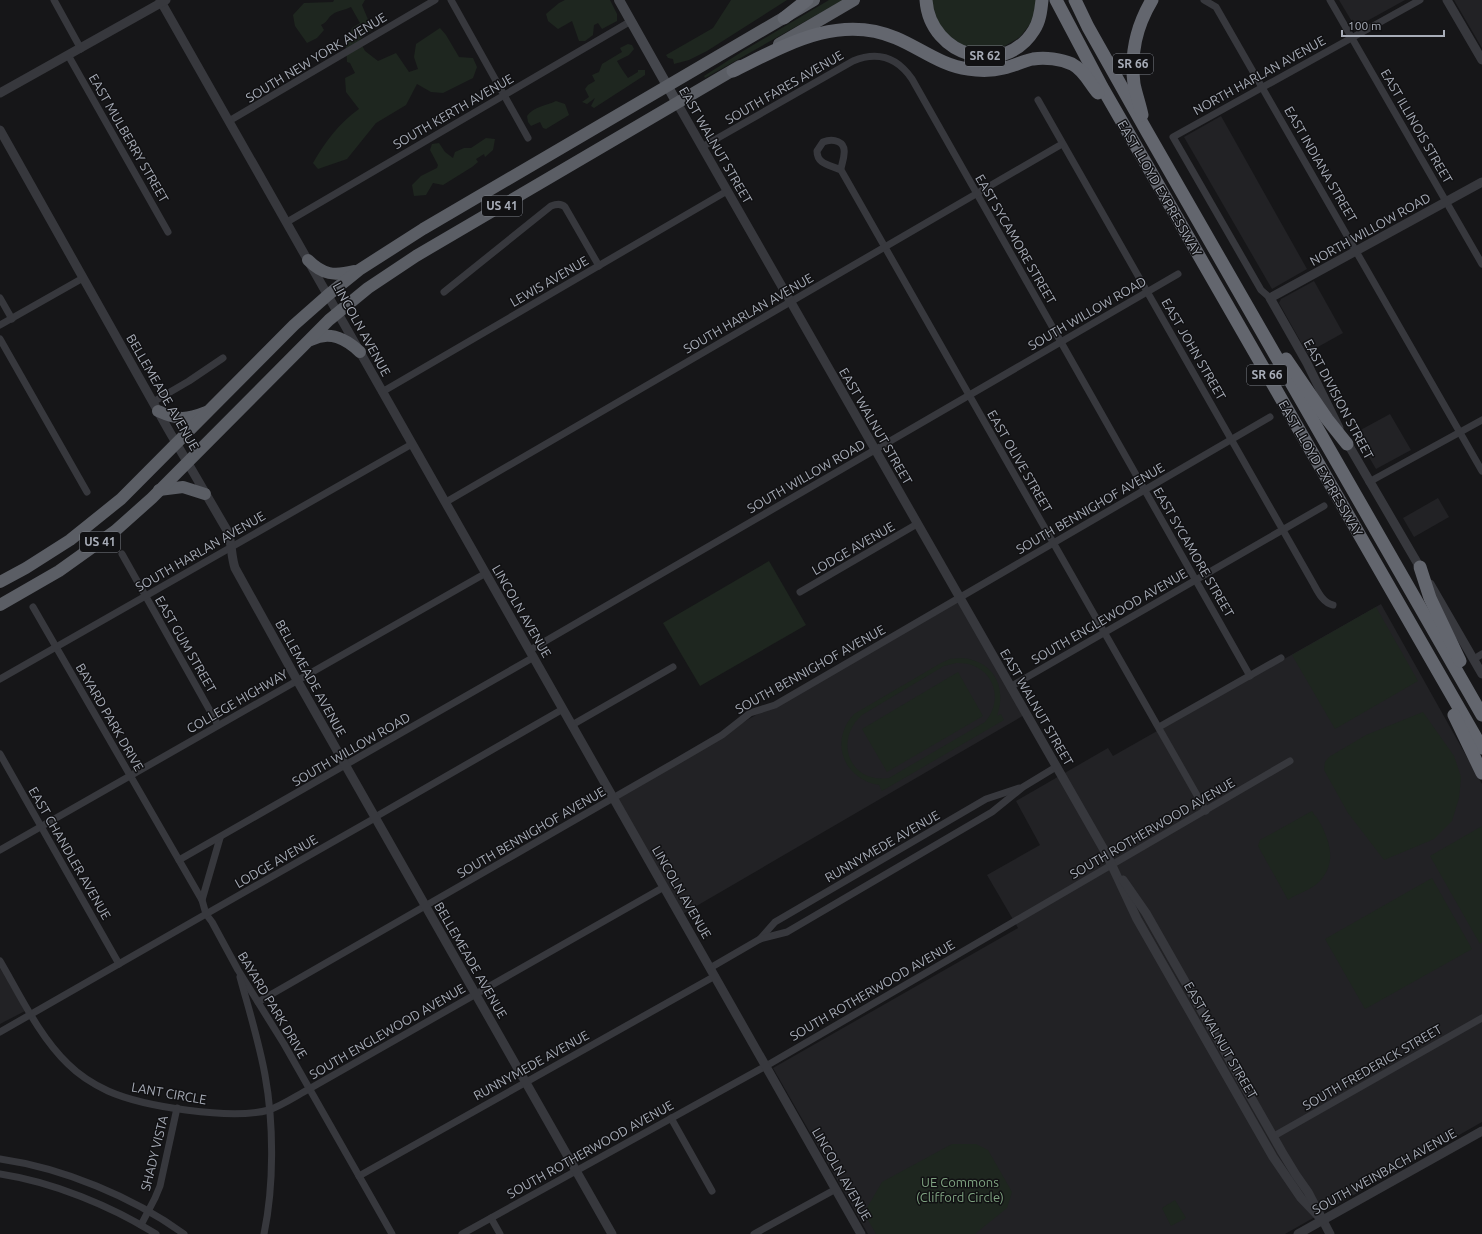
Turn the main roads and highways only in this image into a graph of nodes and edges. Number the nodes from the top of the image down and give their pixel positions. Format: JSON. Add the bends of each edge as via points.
{"nodes":[{"id":1,"x":619,"y":0,"type":"edge"},
{"id":2,"x":807,"y":0,"type":"edge"},
{"id":3,"x":814,"y":0,"type":"edge"},
{"id":4,"x":854,"y":0,"type":"edge"},
{"id":5,"x":926,"y":0,"type":"edge"},
{"id":6,"x":1042,"y":0,"type":"edge"},
{"id":7,"x":1056,"y":0,"type":"edge"},
{"id":8,"x":1075,"y":0,"type":"edge"},
{"id":9,"x":1152,"y":0,"type":"edge"},
{"id":10,"x":784,"y":18,"type":"junction"},
{"id":11,"x":733,"y":71,"type":"junction"},
{"id":12,"x":667,"y":86,"type":"junction"},
{"id":13,"x":677,"y":104,"type":"junction"},
{"id":14,"x":1117,"y":114,"type":"junction"},
{"id":15,"x":1146,"y":130,"type":"junction"},
{"id":16,"x":308,"y":260,"type":"road end"},
{"id":17,"x":360,"y":270,"type":"junction"},
{"id":18,"x":1261,"y":331,"type":"junction"},
{"id":19,"x":305,"y":344,"type":"junction"},
{"id":20,"x":360,"y":352,"type":"road end"},
{"id":21,"x":155,"y":406,"type":"road end"},
{"id":22,"x":211,"y":410,"type":"junction"},
{"id":23,"x":1347,"y":444,"type":"road end"},
{"id":24,"x":159,"y":490,"type":"junction"},
{"id":25,"x":205,"y":494,"type":"road end"},
{"id":26,"x":1420,"y":567,"type":"road end"},
{"id":27,"x":0,"y":582,"type":"edge"},
{"id":28,"x":0,"y":605,"type":"edge"},
{"id":29,"x":1421,"y":642,"type":"junction"},
{"id":30,"x":1482,"y":715,"type":"edge"},
{"id":31,"x":1482,"y":748,"type":"edge"},
{"id":32,"x":1482,"y":773,"type":"edge"}],
"edges":[{"from":1,"to":12,"type":"main road","name":"EAST WALNUT STREET"},
{"from":2,"to":10,"type":"highway"},
{"from":3,"to":10,"type":"highway","number":"US 41"},
{"from":4,"to":11,"type":"highway","number":"US 41"},
{"from":5,"to":6,"type":"highway","number":"SR 62","via":[[931,22],[946,42],[967,54],[988,56],[1010,51],[1025,41],[1035,29]]},
{"from":7,"to":14,"type":"highway","name":"EAST LLOYD EXPRESSWAY","number":"SR 66"},
{"from":8,"to":15,"type":"highway","name":"EAST LLOYD EXPRESSWAY"},
{"from":9,"to":15,"type":"highway","number":"SR 66","via":[[1137,32],[1133,58],[1134,85]]},
{"from":10,"to":12,"type":"highway","number":"US 41"},
{"from":11,"to":13,"type":"highway","number":"US 41"},
{"from":11,"to":14,"type":"highway","via":[[814,34],[862,29],[897,38],[944,62],[964,69],[997,70],[1034,59],[1051,59],[1072,64],[1081,71]]},
{"from":12,"to":13,"type":"main road","name":"EAST WALNUT STREET"},
{"from":12,"to":17,"type":"highway","number":"US 41","via":[[423,229]]},
{"from":13,"to":19,"type":"highway","number":"US 41","via":[[416,256],[368,288]]},
{"from":14,"to":29,"type":"highway","name":"EAST LLOYD EXPRESSWAY","number":"SR 66"},
{"from":15,"to":18,"type":"highway","name":"EAST LLOYD EXPRESSWAY","number":"SR 66"},
{"from":16,"to":17,"type":"highway","via":[[319,269],[334,275]]},
{"from":17,"to":22,"type":"highway","number":"US 41","via":[[294,325]]},
{"from":18,"to":23,"type":"highway","via":[[1288,361]]},
{"from":18,"to":30,"type":"highway","name":"EAST LLOYD EXPRESSWAY","number":"SR 66"},
{"from":19,"to":20,"type":"highway","via":[[321,336],[338,336]]},
{"from":19,"to":24,"type":"highway","number":"US 41"},
{"from":21,"to":22,"type":"highway","via":[[170,417],[184,419]]},
{"from":22,"to":27,"type":"highway","number":"US 41","via":[[130,491],[88,526],[48,554]]},
{"from":24,"to":25,"type":"highway","via":[[183,487]]},
{"from":24,"to":28,"type":"highway","number":"US 41","via":[[115,531],[85,554]]},
{"from":26,"to":30,"type":"highway","via":[[1430,598],[1461,662]]},
{"from":29,"to":31,"type":"highway","name":"EAST LLOYD EXPRESSWAY","number":"SR 66"},
{"from":29,"to":32,"type":"highway"}]}
